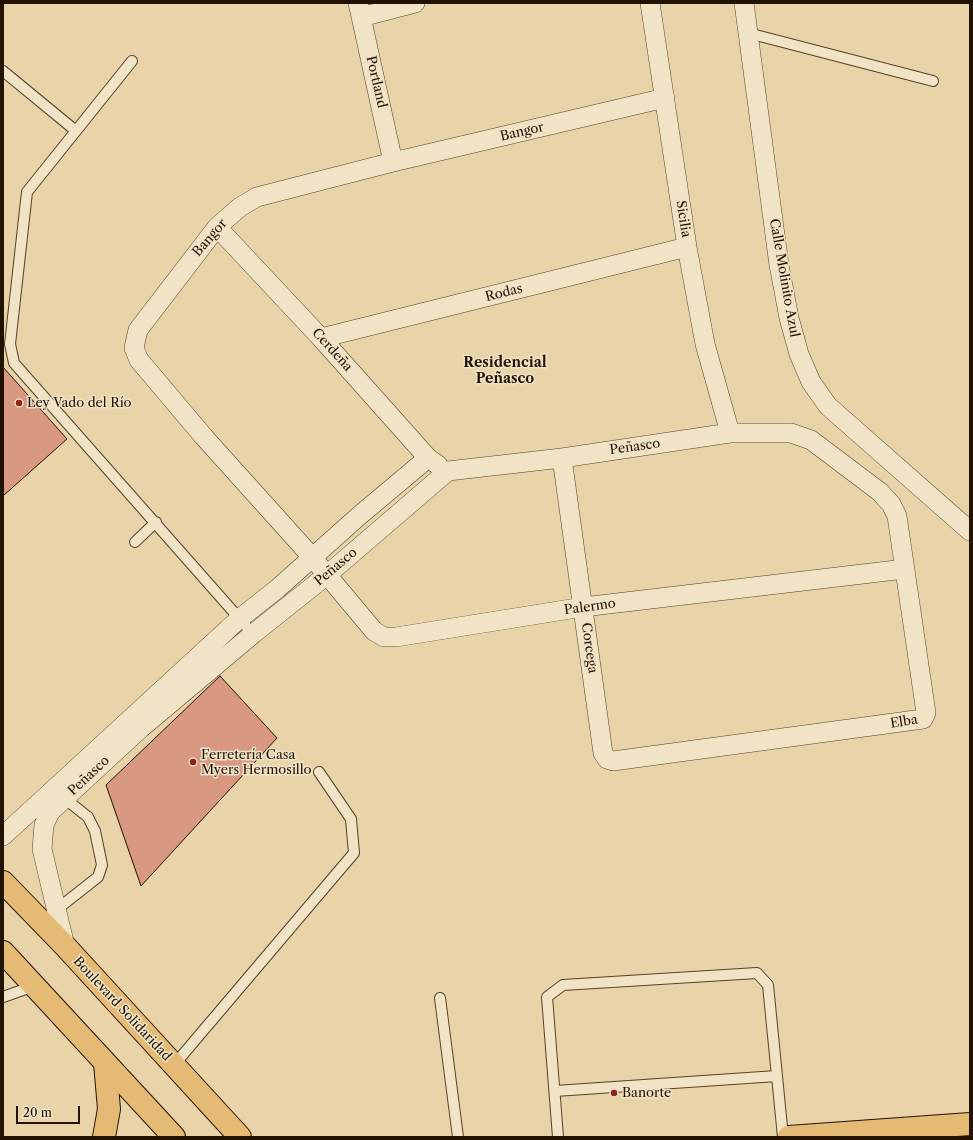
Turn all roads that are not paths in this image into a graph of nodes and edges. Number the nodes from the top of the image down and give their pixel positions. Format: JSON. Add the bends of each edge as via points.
{"nodes":[{"id":1,"x":415,"y":3,"type":"edge"},
{"id":2,"x":650,"y":3,"type":"edge"},
{"id":3,"x":744,"y":3,"type":"edge"},
{"id":4,"x":360,"y":10,"type":"edge"},
{"id":5,"x":748,"y":33,"type":"junction"},
{"id":6,"x":132,"y":61,"type":"dead end"},
{"id":7,"x":3,"y":71,"type":"edge"},
{"id":8,"x":933,"y":81,"type":"dead end"},
{"id":9,"x":665,"y":98,"type":"junction"},
{"id":10,"x":76,"y":131,"type":"junction"},
{"id":11,"x":393,"y":162,"type":"junction"},
{"id":12,"x":217,"y":227,"type":"junction"},
{"id":13,"x":688,"y":247,"type":"junction"},
{"id":14,"x":321,"y":338,"type":"junction"},
{"id":15,"x":730,"y":433,"type":"junction"},
{"id":16,"x":812,"y":440,"type":"joint"},
{"id":17,"x":428,"y":458,"type":"junction"},
{"id":18,"x":562,"y":458,"type":"junction"},
{"id":19,"x":448,"y":471,"type":"junction"},
{"id":20,"x":156,"y":522,"type":"junction"},
{"id":21,"x":970,"y":531,"type":"edge"},
{"id":22,"x":135,"y":542,"type":"dead end"},
{"id":23,"x":312,"y":557,"type":"junction"},
{"id":24,"x":905,"y":570,"type":"junction"},
{"id":25,"x":327,"y":575,"type":"junction"},
{"id":26,"x":583,"y":607,"type":"junction"},
{"id":27,"x":239,"y":619,"type":"junction"},
{"id":28,"x":253,"y":634,"type":"junction"},
{"id":29,"x":136,"y":723,"type":"junction"},
{"id":30,"x":613,"y":761,"type":"joint"},
{"id":31,"x":319,"y":772,"type":"dead end"},
{"id":32,"x":64,"y":798,"type":"junction"},
{"id":33,"x":45,"y":807,"type":"junction"},
{"id":34,"x":3,"y":836,"type":"edge"},
{"id":35,"x":3,"y":882,"type":"edge"},
{"id":36,"x":56,"y":910,"type":"junction"},
{"id":37,"x":65,"y":946,"type":"junction"},
{"id":38,"x":3,"y":952,"type":"edge"},
{"id":39,"x":34,"y":986,"type":"junction"},
{"id":40,"x":3,"y":997,"type":"edge"},
{"id":41,"x":440,"y":998,"type":"dead end"},
{"id":42,"x":105,"y":1063,"type":"junction"},
{"id":43,"x":174,"y":1065,"type":"junction"},
{"id":44,"x":777,"y":1076,"type":"junction"},
{"id":45,"x":555,"y":1091,"type":"junction"},
{"id":46,"x":970,"y":1124,"type":"edge"},
{"id":47,"x":104,"y":1137,"type":"edge"},
{"id":48,"x":174,"y":1137,"type":"edge"},
{"id":49,"x":240,"y":1137,"type":"edge"},
{"id":50,"x":458,"y":1137,"type":"edge"},
{"id":51,"x":558,"y":1137,"type":"edge"},
{"id":52,"x":783,"y":1137,"type":"edge"},
{"id":53,"x":789,"y":1137,"type":"edge"}],
"edges":[{"from":1,"to":4,"type":"street"},
{"from":2,"to":9,"type":"street","name":"Sicilia"},
{"from":3,"to":5,"type":"street","name":"Calle Molinito Azul"},
{"from":4,"to":11,"type":"street","name":"Portland"},
{"from":5,"to":8,"type":"lane"},
{"from":5,"to":21,"type":"street","name":"Calle Molinito Azul","via":[[779,265],[789,318],[799,354],[811,382],[828,406]]},
{"from":6,"to":10,"type":"lane"},
{"from":7,"to":10,"type":"lane"},
{"from":9,"to":11,"type":"street","name":"Bangor"},
{"from":9,"to":13,"type":"street","name":"Sicilia"},
{"from":10,"to":20,"type":"lane","via":[[27,192],[10,344],[14,363]]},
{"from":11,"to":12,"type":"street","name":"Bangor","via":[[257,197],[240,207]]},
{"from":12,"to":14,"type":"street","name":"Cerdeña"},
{"from":12,"to":23,"type":"street","name":"Bangor","via":[[138,330],[134,348],[139,360],[204,437]]},
{"from":13,"to":14,"type":"street","name":"Rodas"},
{"from":13,"to":15,"type":"street","name":"Sicilia","via":[[705,344]]},
{"from":14,"to":17,"type":"street","name":"Cerdeña"},
{"from":15,"to":16,"type":"street","name":"Peñasco","via":[[791,433]]},
{"from":15,"to":18,"type":"street","name":"Peñasco"},
{"from":16,"to":24,"type":"street","name":"Elba","via":[[880,492],[891,504],[897,516]]},
{"from":17,"to":19,"type":"street","name":"Cerdeña"},
{"from":17,"to":23,"type":"street","name":"Peñasco"},
{"from":18,"to":19,"type":"street","name":"Peñasco"},
{"from":18,"to":26,"type":"street","name":"Corcega"},
{"from":19,"to":25,"type":"street","name":"Peñasco"},
{"from":20,"to":22,"type":"lane"},
{"from":20,"to":27,"type":"lane"},
{"from":23,"to":25,"type":"street","name":"Palermo"},
{"from":23,"to":27,"type":"street","name":"Peñasco"},
{"from":24,"to":26,"type":"street","name":"Palermo"},
{"from":24,"to":30,"type":"street","name":"Elba","via":[[926,713],[923,719]]},
{"from":25,"to":26,"type":"street","name":"Palermo","via":[[374,631],[384,637]]},
{"from":25,"to":28,"type":"street","name":"Peñasco"},
{"from":26,"to":30,"type":"street","name":"Corcega","via":[[603,753],[607,759]]},
{"from":27,"to":28,"type":"lane"},
{"from":27,"to":29,"type":"street","name":"Peñasco"},
{"from":28,"to":29,"type":"street","name":"Peñasco"},
{"from":29,"to":32,"type":"street","name":"Peñasco"},
{"from":29,"to":33,"type":"street","name":"Peñasco"},
{"from":31,"to":43,"type":"lane","via":[[351,819],[354,853]]},
{"from":32,"to":33,"type":"street","name":"Peñasco"},
{"from":32,"to":36,"type":"lane","via":[[88,817],[95,831],[102,865],[98,877]]},
{"from":33,"to":34,"type":"street","name":"Peñasco"},
{"from":33,"to":36,"type":"street","name":"Peñasco","via":[[42,849]]},
{"from":35,"to":37,"type":"main road","name":"Boulevard Solidaridad"},
{"from":36,"to":37,"type":"street","name":"Peñasco"},
{"from":37,"to":43,"type":"main road","name":"Boulevard Solidaridad"},
{"from":38,"to":39,"type":"main road"},
{"from":39,"to":40,"type":"lane"},
{"from":39,"to":42,"type":"main road"},
{"from":41,"to":50,"type":"lane"},
{"from":42,"to":47,"type":"main road","via":[[109,1108]]},
{"from":42,"to":48,"type":"main road"},
{"from":43,"to":49,"type":"main road","name":"Boulevard Solidaridad"},
{"from":44,"to":45,"type":"lane"},
{"from":44,"to":45,"type":"lane","via":[[768,985],[757,973],[563,985],[547,997]]},
{"from":44,"to":52,"type":"lane"},
{"from":45,"to":51,"type":"lane"},
{"from":46,"to":53,"type":"main road"}]}
